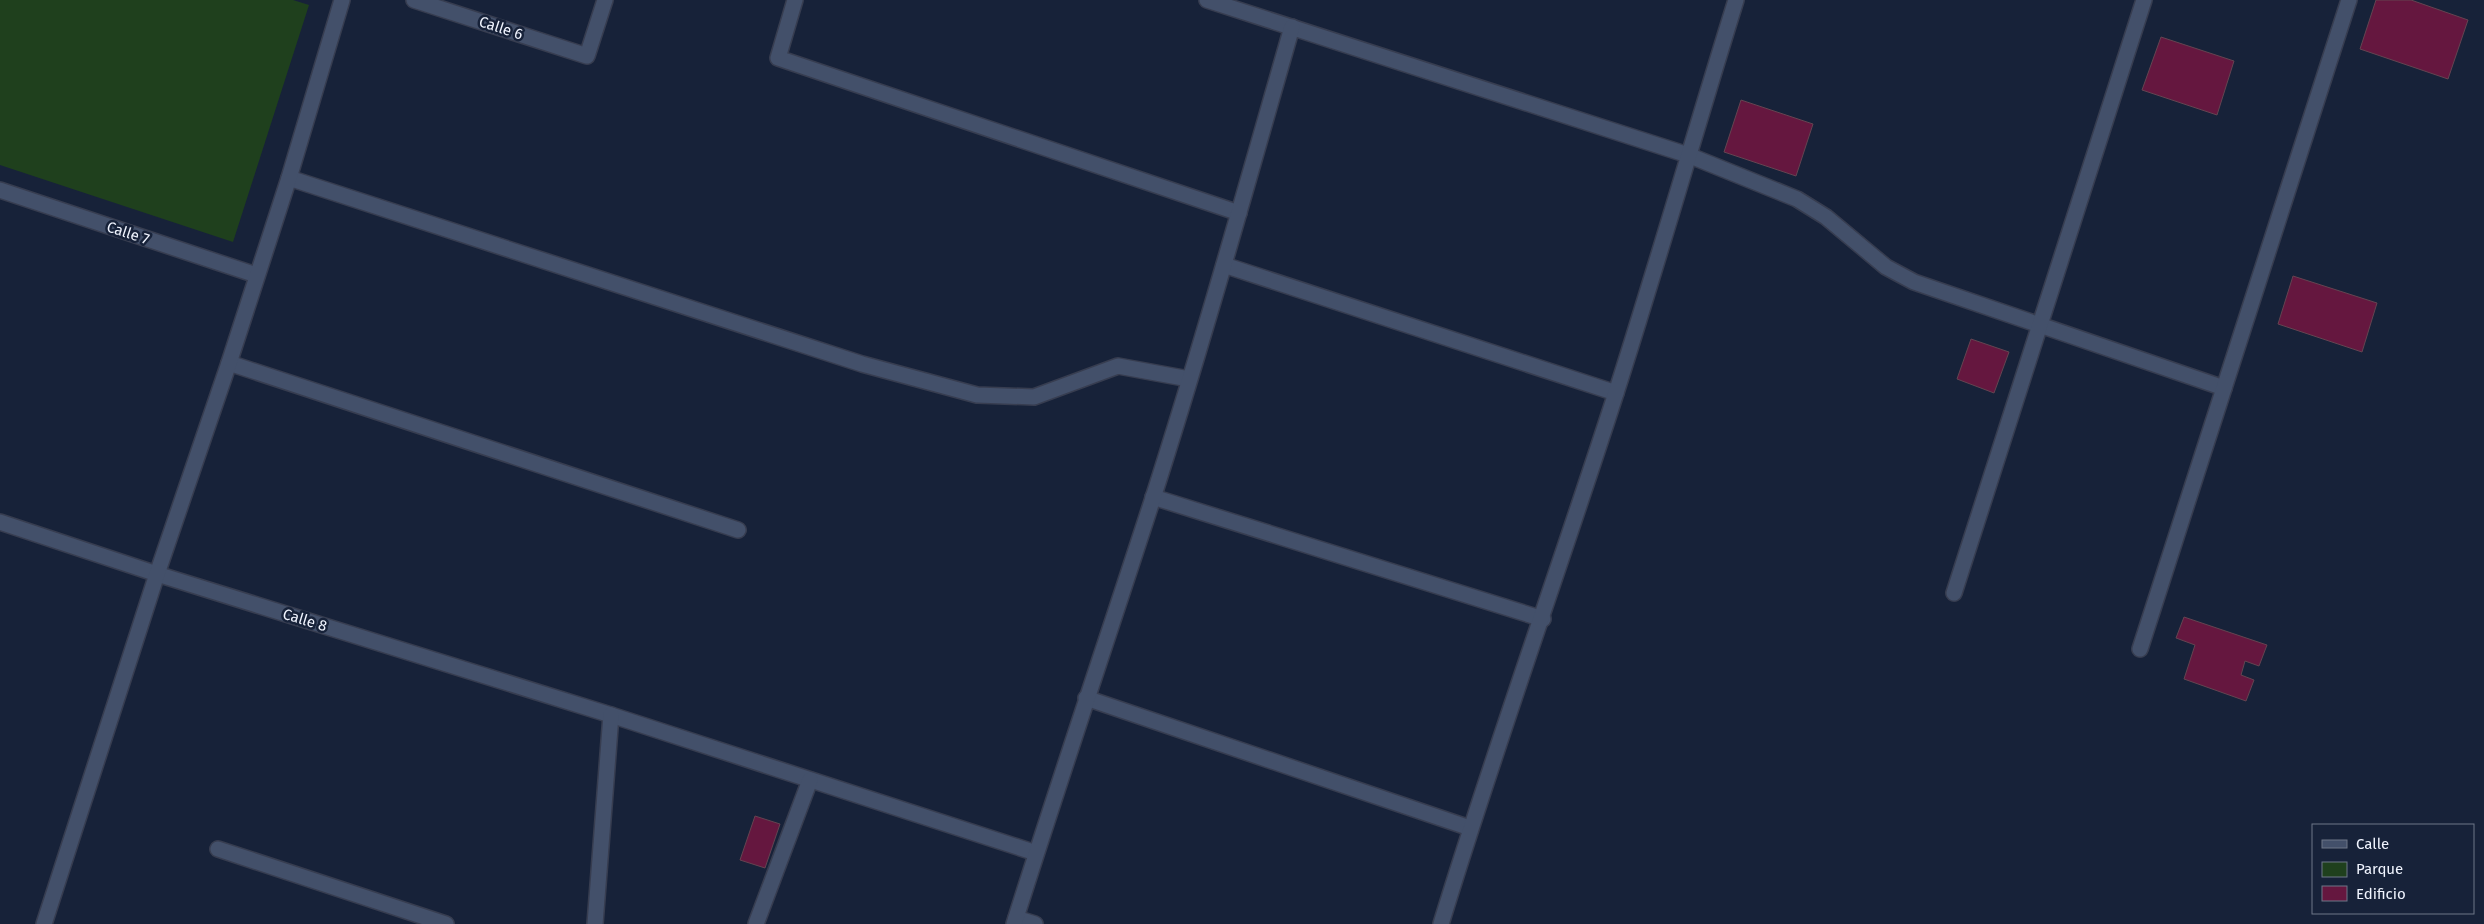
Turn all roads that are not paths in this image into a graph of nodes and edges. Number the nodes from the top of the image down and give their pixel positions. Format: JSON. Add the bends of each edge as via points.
{"nodes":[{"id":1,"x":342,"y":0,"type":"edge"},
{"id":2,"x":414,"y":0,"type":"edge"},
{"id":3,"x":605,"y":0,"type":"edge"},
{"id":4,"x":795,"y":0,"type":"edge"},
{"id":5,"x":1207,"y":0,"type":"edge"},
{"id":6,"x":1736,"y":0,"type":"edge"},
{"id":7,"x":2144,"y":0,"type":"edge"},
{"id":8,"x":2349,"y":0,"type":"edge"},
{"id":9,"x":1292,"y":27,"type":"junction"},
{"id":10,"x":1688,"y":155,"type":"junction"},
{"id":11,"x":289,"y":178,"type":"junction"},
{"id":12,"x":0,"y":190,"type":"edge"},
{"id":13,"x":1239,"y":213,"type":"junction"},
{"id":14,"x":1224,"y":265,"type":"junction"},
{"id":15,"x":256,"y":276,"type":"junction"},
{"id":16,"x":2040,"y":326,"type":"junction"},
{"id":17,"x":229,"y":363,"type":"junction"},
{"id":18,"x":1189,"y":378,"type":"junction"},
{"id":19,"x":2224,"y":388,"type":"junction"},
{"id":20,"x":1616,"y":393,"type":"junction"},
{"id":21,"x":1153,"y":498,"type":"junction"},
{"id":22,"x":0,"y":522,"type":"edge"},
{"id":23,"x":738,"y":530,"type":"dead end"},
{"id":24,"x":157,"y":574,"type":"junction"},
{"id":25,"x":1954,"y":592,"type":"dead end"},
{"id":26,"x":1543,"y":619,"type":"junction"},
{"id":27,"x":2140,"y":649,"type":"dead end"},
{"id":28,"x":1086,"y":698,"type":"junction"},
{"id":29,"x":611,"y":715,"type":"junction"},
{"id":30,"x":810,"y":780,"type":"junction"},
{"id":31,"x":1470,"y":828,"type":"junction"},
{"id":32,"x":218,"y":849,"type":"dead end"},
{"id":33,"x":1036,"y":854,"type":"junction"},
{"id":34,"x":1015,"y":921,"type":"edge"},
{"id":35,"x":44,"y":924,"type":"edge"},
{"id":36,"x":446,"y":924,"type":"edge"},
{"id":37,"x":594,"y":924,"type":"edge"},
{"id":38,"x":756,"y":924,"type":"edge"},
{"id":39,"x":1035,"y":924,"type":"edge"},
{"id":40,"x":1441,"y":924,"type":"edge"}],
"edges":[{"from":1,"to":11,"type":"street"},
{"from":2,"to":3,"type":"street","name":"Calle 6","via":[[587,56]]},
{"from":4,"to":13,"type":"street","via":[[778,58]]},
{"from":5,"to":9,"type":"street"},
{"from":6,"to":10,"type":"street"},
{"from":7,"to":16,"type":"street"},
{"from":8,"to":19,"type":"street"},
{"from":9,"to":10,"type":"street"},
{"from":9,"to":13,"type":"street"},
{"from":10,"to":16,"type":"street","via":[[1797,199],[1826,216],[1886,267],[1914,282]]},
{"from":10,"to":20,"type":"street"},
{"from":11,"to":15,"type":"street"},
{"from":11,"to":18,"type":"street","via":[[862,364],[977,395],[1034,397],[1118,366]]},
{"from":12,"to":15,"type":"street","name":"Calle 7"},
{"from":13,"to":14,"type":"street"},
{"from":14,"to":18,"type":"street"},
{"from":14,"to":20,"type":"street"},
{"from":15,"to":17,"type":"street"},
{"from":16,"to":19,"type":"street"},
{"from":16,"to":25,"type":"street"},
{"from":17,"to":23,"type":"street"},
{"from":17,"to":24,"type":"street"},
{"from":18,"to":21,"type":"street"},
{"from":19,"to":27,"type":"street"},
{"from":20,"to":26,"type":"street"},
{"from":21,"to":26,"type":"street"},
{"from":21,"to":28,"type":"street"},
{"from":22,"to":24,"type":"street","name":"Calle 8"},
{"from":24,"to":29,"type":"street","name":"Calle 8"},
{"from":24,"to":35,"type":"street"},
{"from":26,"to":31,"type":"street"},
{"from":28,"to":31,"type":"street"},
{"from":28,"to":33,"type":"street"},
{"from":29,"to":30,"type":"street","name":"Calle 8"},
{"from":29,"to":37,"type":"street"},
{"from":30,"to":33,"type":"street","name":"Calle 8"},
{"from":30,"to":38,"type":"street"},
{"from":31,"to":40,"type":"street"},
{"from":32,"to":36,"type":"street"},
{"from":33,"to":34,"type":"street"},
{"from":34,"to":39,"type":"street"}]}
